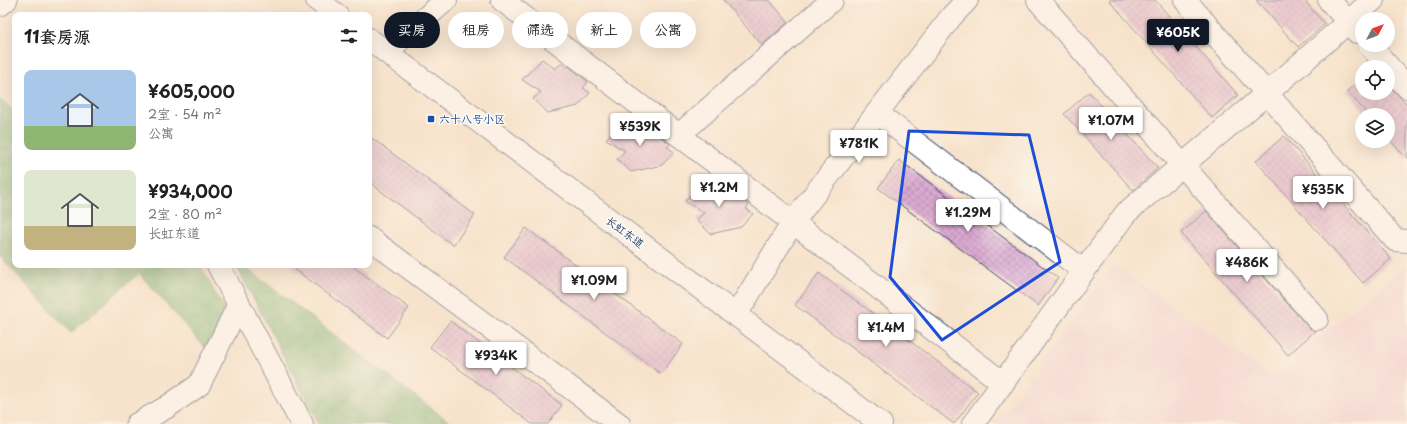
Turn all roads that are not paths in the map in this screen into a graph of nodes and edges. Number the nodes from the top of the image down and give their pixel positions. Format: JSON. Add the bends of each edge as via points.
{"nodes":[{"id":1,"x":6,"y":0,"type":"edge"},
{"id":2,"x":317,"y":0,"type":"edge"},
{"id":3,"x":446,"y":0,"type":"edge"},
{"id":4,"x":502,"y":0,"type":"edge"},
{"id":5,"x":832,"y":0,"type":"edge"},
{"id":6,"x":967,"y":0,"type":"edge"},
{"id":7,"x":1038,"y":0,"type":"edge"},
{"id":8,"x":1185,"y":0,"type":"edge"},
{"id":9,"x":1329,"y":0,"type":"edge"},
{"id":10,"x":1372,"y":0,"type":"edge"},
{"id":11,"x":0,"y":5,"type":"edge"},
{"id":12,"x":810,"y":7,"type":"edge"},
{"id":13,"x":333,"y":12,"type":"edge"},
{"id":14,"x":1365,"y":12,"type":"edge"},
{"id":15,"x":1355,"y":30,"type":"edge"},
{"id":16,"x":372,"y":41,"type":"edge"},
{"id":17,"x":386,"y":52,"type":"junction"},
{"id":18,"x":1375,"y":52,"type":"edge"},
{"id":19,"x":1407,"y":87,"type":"edge"},
{"id":20,"x":1266,"y":94,"type":"junction"},
{"id":21,"x":877,"y":113,"type":"junction"},
{"id":22,"x":679,"y":136,"type":"junction"},
{"id":23,"x":1182,"y":166,"type":"junction"},
{"id":24,"x":793,"y":222,"type":"junction"},
{"id":25,"x":372,"y":240,"type":"edge"},
{"id":26,"x":1407,"y":241,"type":"edge"},
{"id":27,"x":220,"y":268,"type":"edge"},
{"id":28,"x":1084,"y":271,"type":"junction"},
{"id":29,"x":239,"y":304,"type":"junction"},
{"id":30,"x":736,"y":315,"type":"junction"},
{"id":31,"x":1317,"y":318,"type":"dead end"},
{"id":32,"x":1003,"y":382,"type":"junction"},
{"id":33,"x":137,"y":424,"type":"edge"},
{"id":34,"x":302,"y":424,"type":"edge"},
{"id":35,"x":619,"y":424,"type":"edge"},
{"id":36,"x":881,"y":424,"type":"edge"},
{"id":37,"x":973,"y":424,"type":"edge"}],
"edges":[{"from":1,"to":11,"type":"street"},
{"from":2,"to":13,"type":"street"},
{"from":3,"to":17,"type":"street"},
{"from":4,"to":22,"type":"street"},
{"from":5,"to":12,"type":"street"},
{"from":6,"to":21,"type":"street"},
{"from":7,"to":23,"type":"street"},
{"from":8,"to":20,"type":"street"},
{"from":9,"to":15,"type":"street"},
{"from":10,"to":14,"type":"street"},
{"from":12,"to":22,"type":"street"},
{"from":15,"to":20,"type":"street"},
{"from":16,"to":17,"type":"street","name":"长虹东道"},
{"from":17,"to":30,"type":"street","name":"长虹东道"},
{"from":18,"to":19,"type":"street"},
{"from":20,"to":23,"type":"street"},
{"from":20,"to":26,"type":"street","via":[[1395,240]]},
{"from":21,"to":24,"type":"street"},
{"from":21,"to":28,"type":"street"},
{"from":22,"to":24,"type":"street"},
{"from":23,"to":28,"type":"street","via":[[1126,213]]},
{"from":23,"to":31,"type":"street"},
{"from":24,"to":30,"type":"street"},
{"from":24,"to":32,"type":"street"},
{"from":25,"to":35,"type":"street"},
{"from":27,"to":29,"type":"street"},
{"from":28,"to":32,"type":"street"},
{"from":29,"to":33,"type":"street","via":[[199,385]]},
{"from":29,"to":34,"type":"street"},
{"from":30,"to":36,"type":"street","name":"长虹东道"},
{"from":32,"to":37,"type":"street"}]}
